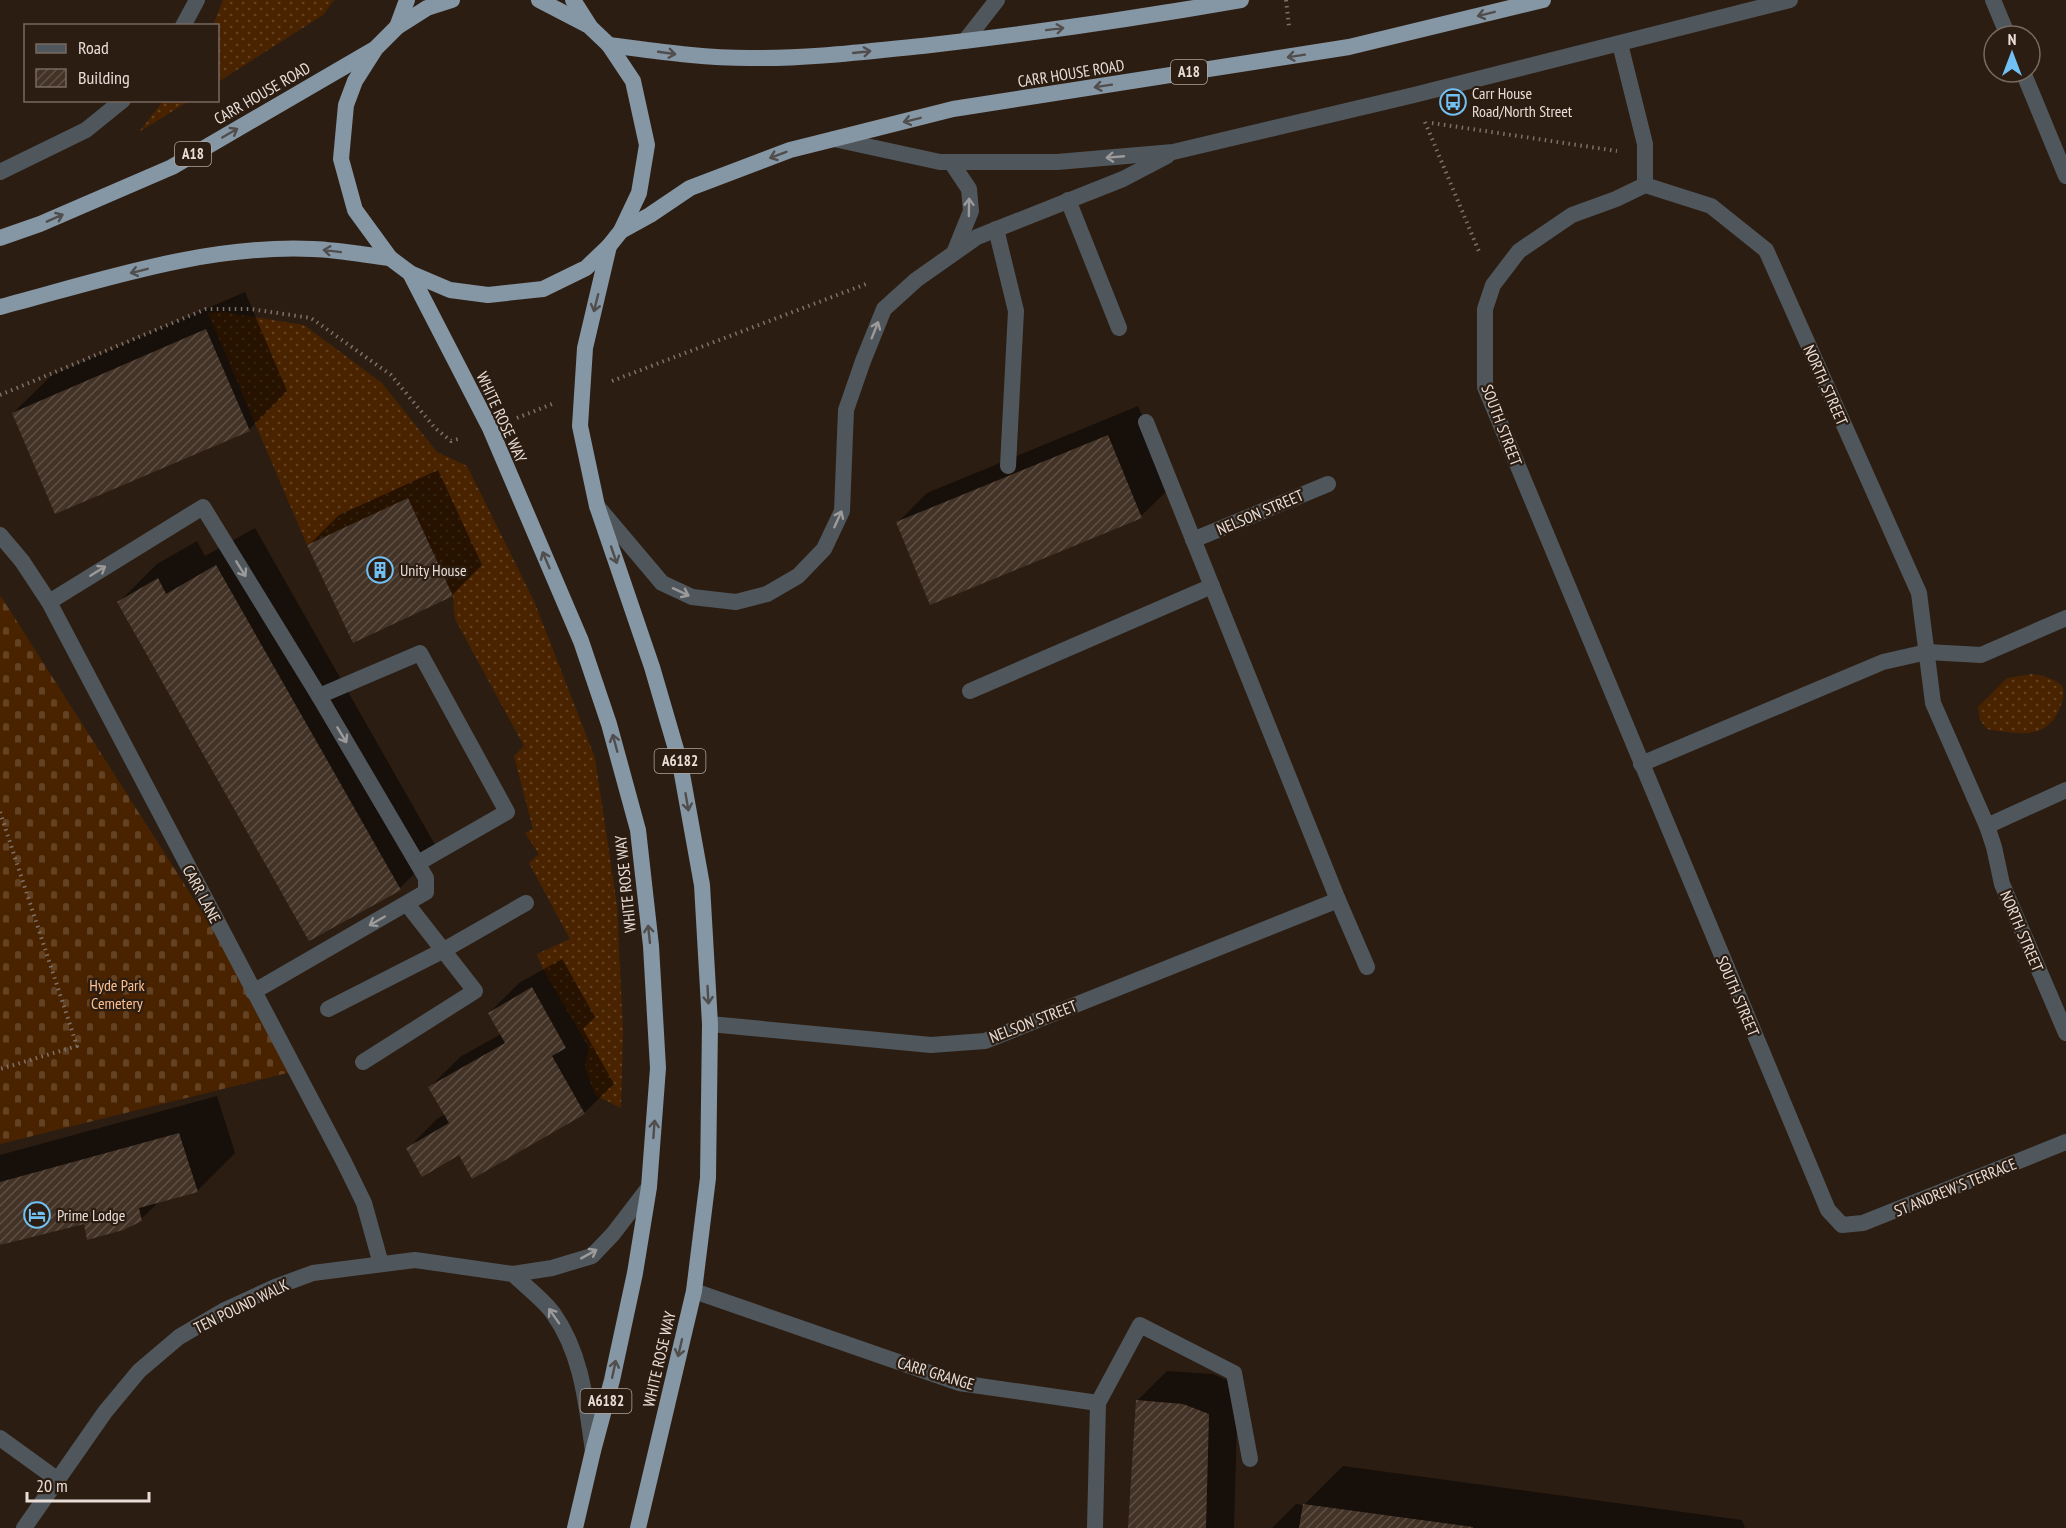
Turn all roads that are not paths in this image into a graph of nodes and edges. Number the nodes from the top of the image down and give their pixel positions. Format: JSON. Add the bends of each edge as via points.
{"nodes":[{"id":1,"x":197,"y":0,"type":"edge"},
{"id":2,"x":407,"y":0,"type":"edge"},
{"id":3,"x":452,"y":0,"type":"edge"},
{"id":4,"x":539,"y":0,"type":"edge"},
{"id":5,"x":573,"y":0,"type":"edge"},
{"id":6,"x":997,"y":0,"type":"edge"},
{"id":7,"x":1241,"y":0,"type":"edge"},
{"id":8,"x":1543,"y":0,"type":"edge"},
{"id":9,"x":1791,"y":0,"type":"edge"},
{"id":10,"x":1993,"y":0,"type":"edge"},
{"id":11,"x":184,"y":24,"type":"edge"},
{"id":12,"x":2003,"y":24,"type":"edge"},
{"id":13,"x":589,"y":26,"type":"junction"},
{"id":14,"x":397,"y":27,"type":"junction"},
{"id":15,"x":965,"y":41,"type":"junction"},
{"id":16,"x":1620,"y":44,"type":"junction"},
{"id":17,"x":609,"y":45,"type":"junction"},
{"id":18,"x":376,"y":48,"type":"junction"},
{"id":19,"x":2028,"y":84,"type":"edge"},
{"id":20,"x":121,"y":102,"type":"edge"},
{"id":21,"x":834,"y":139,"type":"junction"},
{"id":22,"x":1173,"y":153,"type":"junction"},
{"id":23,"x":951,"y":162,"type":"junction"},
{"id":24,"x":0,"y":172,"type":"edge"},
{"id":25,"x":2066,"y":176,"type":"edge"},
{"id":26,"x":1645,"y":185,"type":"junction"},
{"id":27,"x":1068,"y":200,"type":"junction"},
{"id":28,"x":996,"y":229,"type":"junction"},
{"id":29,"x":621,"y":231,"type":"junction"},
{"id":30,"x":0,"y":238,"type":"edge"},
{"id":31,"x":609,"y":246,"type":"junction"},
{"id":32,"x":953,"y":253,"type":"junction"},
{"id":33,"x":390,"y":258,"type":"junction"},
{"id":34,"x":410,"y":273,"type":"junction"},
{"id":35,"x":0,"y":307,"type":"edge"},
{"id":36,"x":1119,"y":328,"type":"dead end"},
{"id":37,"x":1146,"y":422,"type":"dead end"},
{"id":38,"x":1008,"y":466,"type":"dead end"},
{"id":39,"x":1328,"y":484,"type":"dead end"},
{"id":40,"x":597,"y":506,"type":"junction"},
{"id":41,"x":0,"y":535,"type":"edge"},
{"id":42,"x":1193,"y":540,"type":"junction"},
{"id":43,"x":1212,"y":586,"type":"junction"},
{"id":44,"x":48,"y":602,"type":"junction"},
{"id":45,"x":2066,"y":618,"type":"edge"},
{"id":46,"x":1927,"y":652,"type":"junction"},
{"id":47,"x":970,"y":691,"type":"dead end"},
{"id":48,"x":319,"y":696,"type":"junction"},
{"id":49,"x":1641,"y":764,"type":"junction"},
{"id":50,"x":2066,"y":790,"type":"edge"},
{"id":51,"x":1987,"y":826,"type":"junction"},
{"id":52,"x":418,"y":863,"type":"junction"},
{"id":53,"x":1338,"y":900,"type":"junction"},
{"id":54,"x":526,"y":903,"type":"dead end"},
{"id":55,"x":406,"y":904,"type":"junction"},
{"id":56,"x":444,"y":950,"type":"junction"},
{"id":57,"x":1367,"y":967,"type":"dead end"},
{"id":58,"x":253,"y":992,"type":"junction"},
{"id":59,"x":328,"y":1009,"type":"dead end"},
{"id":60,"x":710,"y":1024,"type":"junction"},
{"id":61,"x":2066,"y":1033,"type":"edge"},
{"id":62,"x":363,"y":1062,"type":"dead end"},
{"id":63,"x":2066,"y":1143,"type":"edge"},
{"id":64,"x":650,"y":1187,"type":"junction"},
{"id":65,"x":1842,"y":1225,"type":"joint"},
{"id":66,"x":381,"y":1264,"type":"junction"},
{"id":67,"x":513,"y":1274,"type":"junction"},
{"id":68,"x":694,"y":1291,"type":"junction"},
{"id":69,"x":1098,"y":1403,"type":"junction"},
{"id":70,"x":0,"y":1438,"type":"edge"},
{"id":71,"x":592,"y":1451,"type":"junction"},
{"id":72,"x":1250,"y":1459,"type":"dead end"},
{"id":73,"x":58,"y":1480,"type":"junction"},
{"id":74,"x":24,"y":1528,"type":"edge"},
{"id":75,"x":575,"y":1528,"type":"edge"},
{"id":76,"x":638,"y":1528,"type":"edge"},
{"id":77,"x":1095,"y":1528,"type":"edge"}],
"edges":[{"from":1,"to":11,"type":"street"},
{"from":2,"to":14,"type":"highway"},
{"from":3,"to":14,"type":"highway","via":[[427,8]]},
{"from":4,"to":13,"type":"highway"},
{"from":5,"to":13,"type":"highway"},
{"from":6,"to":15,"type":"street"},
{"from":15,"to":7,"type":"highway","one_way":true},
{"from":8,"to":21,"type":"highway","name":"CARR HOUSE ROAD","number":"A18","one_way":true,"via":[[1349,47],[953,110]]},
{"from":9,"to":16,"type":"street"},
{"from":10,"to":12,"type":"street"},
{"from":13,"to":17,"type":"highway"},
{"from":14,"to":18,"type":"highway"},
{"from":17,"to":15,"type":"highway","one_way":true,"via":[[749,58],[827,56]]},
{"from":16,"to":22,"type":"street"},
{"from":16,"to":26,"type":"street","via":[[1645,144]]},
{"from":17,"to":29,"type":"highway","via":[[633,81],[647,145],[639,193]]},
{"from":30,"to":18,"type":"highway","name":"CARR HOUSE ROAD","number":"A18","one_way":true,"via":[[172,167]]},
{"from":18,"to":33,"type":"highway","via":[[355,81],[346,105],[341,159],[355,210]]},
{"from":19,"to":25,"type":"street"},
{"from":20,"to":24,"type":"street","via":[[86,130]]},
{"from":21,"to":23,"type":"street"},
{"from":21,"to":29,"type":"highway","name":"CARR HOUSE ROAD","number":"A18","one_way":true,"via":[[790,150],[690,188]]},
{"from":22,"to":23,"type":"street","one_way":true,"via":[[1057,162]]},
{"from":22,"to":27,"type":"street","via":[[1123,179]]},
{"from":32,"to":23,"type":"street","one_way":true,"via":[[971,211],[969,189]]},
{"from":26,"to":46,"type":"street","name":"NORTH STREET","via":[[1711,206],[1766,250],[1919,593]]},
{"from":26,"to":49,"type":"street","name":"SOUTH STREET","via":[[1572,215],[1520,251],[1493,285],[1485,309],[1485,387]]},
{"from":27,"to":28,"type":"street"},
{"from":27,"to":36,"type":"street"},
{"from":28,"to":32,"type":"street"},
{"from":28,"to":38,"type":"street","via":[[1016,310]]},
{"from":29,"to":31,"type":"highway"},
{"from":31,"to":34,"type":"highway","via":[[586,267],[543,289],[488,295],[450,290]]},
{"from":31,"to":40,"type":"highway","name":"WHITE ROSE WAY","number":"A6182","one_way":true,"via":[[585,348],[580,426]]},
{"from":40,"to":32,"type":"street","one_way":true,"via":[[662,583],[692,597],[736,602],[767,594],[798,576],[824,549],[842,511],[846,410],[884,309]]},
{"from":33,"to":34,"type":"highway"},
{"from":33,"to":35,"type":"highway","one_way":true,"via":[[314,249],[242,251],[162,265]]},
{"from":64,"to":34,"type":"highway","name":"WHITE ROSE WAY","number":"A6182","one_way":true,"via":[[658,1068],[651,946],[638,830],[609,724],[580,641],[490,428]]},
{"from":37,"to":42,"type":"street"},
{"from":39,"to":42,"type":"street","name":"NELSON STREET"},
{"from":40,"to":60,"type":"highway","name":"WHITE ROSE WAY","number":"A6182","one_way":true,"via":[[680,763],[702,885]]},
{"from":41,"to":44,"type":"street","name":"CARR LANE"},
{"from":42,"to":43,"type":"street"},
{"from":43,"to":47,"type":"street"},
{"from":43,"to":53,"type":"street"},
{"from":44,"to":48,"type":"street","one_way":true,"via":[[203,507]]},
{"from":44,"to":58,"type":"street","name":"CARR LANE"},
{"from":45,"to":46,"type":"street","via":[[1981,655]]},
{"from":46,"to":49,"type":"street","via":[[1884,662]]},
{"from":46,"to":51,"type":"street","name":"NORTH STREET","via":[[1933,703]]},
{"from":48,"to":52,"type":"street","one_way":true},
{"from":48,"to":52,"type":"street","via":[[420,653],[507,812]]},
{"from":49,"to":65,"type":"street","name":"SOUTH STREET","via":[[1828,1210]]},
{"from":50,"to":51,"type":"street"},
{"from":51,"to":61,"type":"street","name":"NORTH STREET","via":[[2002,884]]},
{"from":52,"to":55,"type":"street","via":[[426,878],[426,892]]},
{"from":53,"to":57,"type":"street"},
{"from":53,"to":60,"type":"street","name":"NELSON STREET","via":[[986,1041],[930,1045]]},
{"from":54,"to":56,"type":"street"},
{"from":55,"to":56,"type":"street"},
{"from":55,"to":58,"type":"street","one_way":true},
{"from":56,"to":59,"type":"street"},
{"from":56,"to":62,"type":"street","via":[[476,991]]},
{"from":58,"to":66,"type":"street","name":"CARR LANE","via":[[364,1203]]},
{"from":60,"to":68,"type":"highway","name":"WHITE ROSE WAY","number":"A6182","via":[[708,1178]]},
{"from":63,"to":65,"type":"street","name":"ST ANDREW'S TERRACE","via":[[1863,1223]]},
{"from":67,"to":64,"type":"street","name":"TEN POUND WALK","one_way":true,"via":[[592,1256]]},
{"from":71,"to":64,"type":"highway","name":"WHITE ROSE WAY","number":"A6182","one_way":true,"via":[[612,1380]]},
{"from":66,"to":67,"type":"street","name":"TEN POUND WALK","via":[[415,1260]]},
{"from":66,"to":73,"type":"street","name":"TEN POUND WALK","via":[[313,1273],[225,1310],[179,1337],[139,1371]]},
{"from":71,"to":67,"type":"street","one_way":true,"via":[[582,1378],[571,1344],[552,1311]]},
{"from":68,"to":69,"type":"street","name":"CARR GRANGE","via":[[959,1383]]},
{"from":68,"to":76,"type":"highway","name":"WHITE ROSE WAY","number":"A6182","one_way":true},
{"from":69,"to":72,"type":"street","via":[[1140,1325],[1234,1373]]},
{"from":69,"to":77,"type":"street"},
{"from":70,"to":73,"type":"street"},
{"from":71,"to":75,"type":"highway","name":"WHITE ROSE WAY","number":"A6182"},
{"from":73,"to":74,"type":"street","name":"TEN POUND WALK"}]}
